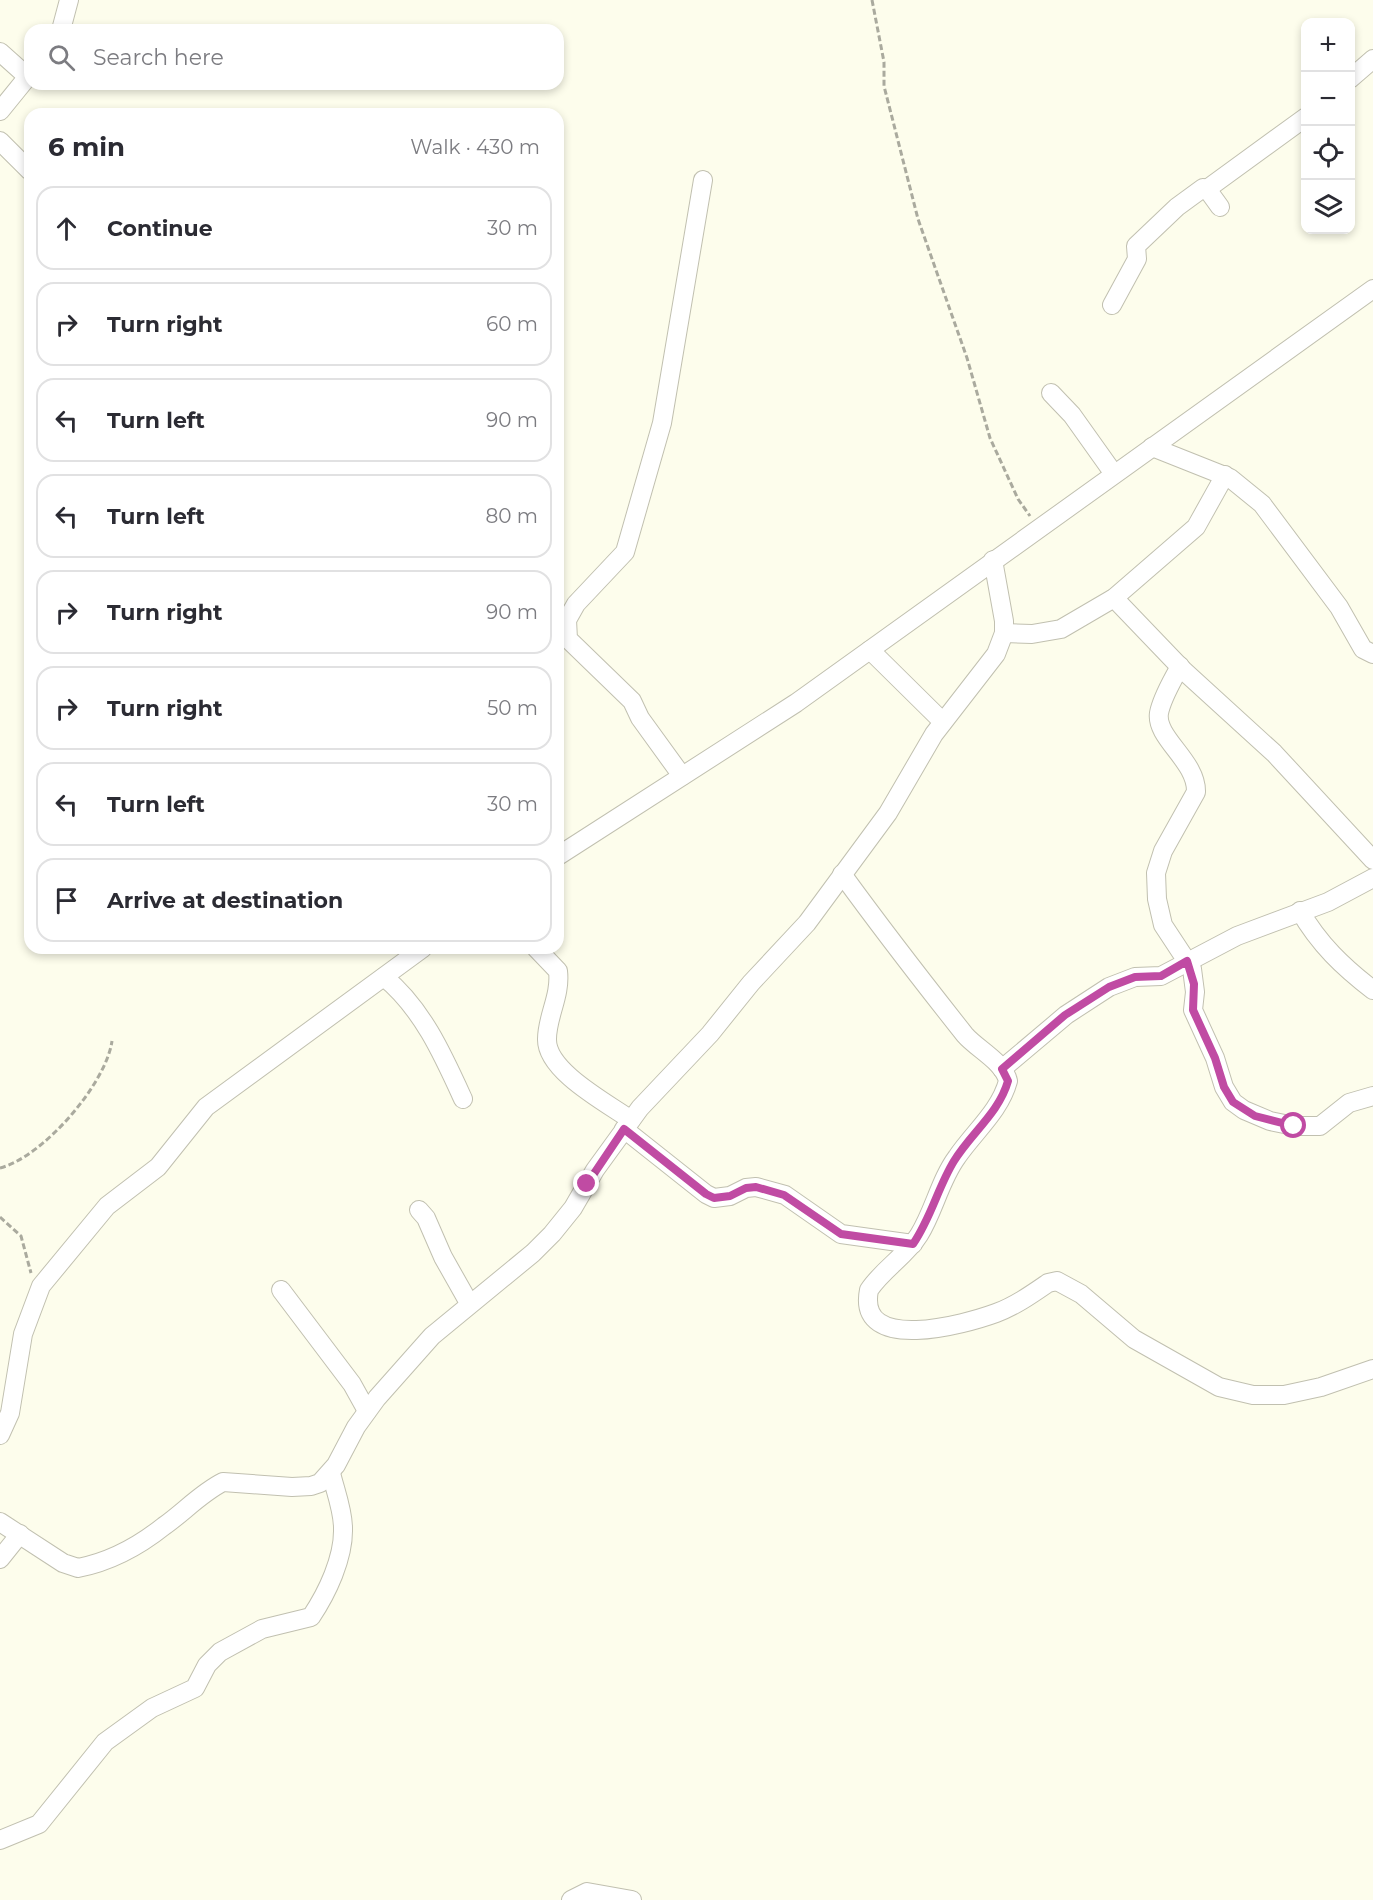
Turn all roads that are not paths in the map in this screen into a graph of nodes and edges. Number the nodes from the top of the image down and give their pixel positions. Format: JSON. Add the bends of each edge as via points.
{"nodes":[{"id":1,"x":69,"y":0,"type":"edge"},
{"id":2,"x":63,"y":24,"type":"edge"},
{"id":3,"x":0,"y":52,"type":"edge"},
{"id":4,"x":1373,"y":59,"type":"edge"},
{"id":5,"x":24,"y":71,"type":"edge"},
{"id":6,"x":1355,"y":75,"type":"edge"},
{"id":7,"x":24,"y":81,"type":"edge"},
{"id":8,"x":0,"y":111,"type":"edge"},
{"id":9,"x":1301,"y":120,"type":"edge"},
{"id":10,"x":0,"y":141,"type":"edge"},
{"id":11,"x":24,"y":165,"type":"edge"},
{"id":12,"x":703,"y":180,"type":"dead end"},
{"id":13,"x":1208,"y":189,"type":"junction"},
{"id":14,"x":1220,"y":207,"type":"dead end"},
{"id":15,"x":1373,"y":289,"type":"edge"},
{"id":16,"x":1112,"y":305,"type":"dead end"},
{"id":17,"x":1051,"y":393,"type":"dead end"},
{"id":18,"x":1152,"y":447,"type":"junction"},
{"id":19,"x":1114,"y":474,"type":"junction"},
{"id":20,"x":1225,"y":475,"type":"junction"},
{"id":21,"x":993,"y":560,"type":"junction"},
{"id":22,"x":1114,"y":598,"type":"junction"},
{"id":23,"x":1004,"y":633,"type":"junction"},
{"id":24,"x":870,"y":650,"type":"junction"},
{"id":25,"x":1373,"y":654,"type":"edge"},
{"id":26,"x":1180,"y":666,"type":"junction"},
{"id":27,"x":943,"y":722,"type":"junction"},
{"id":28,"x":682,"y":776,"type":"junction"},
{"id":29,"x":564,"y":852,"type":"edge"},
{"id":30,"x":1373,"y":861,"type":"edge"},
{"id":31,"x":842,"y":874,"type":"junction"},
{"id":32,"x":1373,"y":878,"type":"edge"},
{"id":33,"x":1300,"y":911,"type":"junction"},
{"id":34,"x":415,"y":954,"type":"edge"},
{"id":35,"x":542,"y":954,"type":"edge"},
{"id":36,"x":1187,"y":961,"type":"junction"},
{"id":37,"x":384,"y":977,"type":"junction"},
{"id":38,"x":1373,"y":990,"type":"edge"},
{"id":39,"x":1002,"y":1069,"type":"junction"},
{"id":40,"x":1373,"y":1096,"type":"edge"},
{"id":41,"x":463,"y":1099,"type":"dead end"},
{"id":42,"x":627,"y":1125,"type":"junction"},
{"id":43,"x":419,"y":1210,"type":"dead end"},
{"id":44,"x":913,"y":1244,"type":"junction"},
{"id":45,"x":281,"y":1290,"type":"dead end"},
{"id":46,"x":469,"y":1303,"type":"junction"},
{"id":47,"x":1373,"y":1370,"type":"edge"},
{"id":48,"x":367,"y":1411,"type":"junction"},
{"id":49,"x":0,"y":1435,"type":"edge"},
{"id":50,"x":331,"y":1473,"type":"junction"},
{"id":51,"x":0,"y":1522,"type":"edge"},
{"id":52,"x":20,"y":1534,"type":"junction"},
{"id":53,"x":0,"y":1559,"type":"edge"},
{"id":54,"x":0,"y":1840,"type":"edge"},
{"id":55,"x":571,"y":1900,"type":"edge"},
{"id":56,"x":632,"y":1900,"type":"edge"}],
"edges":[{"from":1,"to":2,"type":"street"},
{"from":3,"to":5,"type":"street"},
{"from":4,"to":6,"type":"street"},
{"from":7,"to":8,"type":"street"},
{"from":9,"to":13,"type":"street"},
{"from":10,"to":11,"type":"street"},
{"from":12,"to":28,"type":"street","via":[[662,423],[625,552],[576,604],[565,628],[568,639],[632,701]]},
{"from":13,"to":14,"type":"street"},
{"from":13,"to":16,"type":"street","via":[[1203,188],[1178,207],[1136,246],[1137,259]]},
{"from":15,"to":18,"type":"street"},
{"from":17,"to":19,"type":"street","via":[[1072,415]]},
{"from":18,"to":19,"type":"street"},
{"from":18,"to":20,"type":"street"},
{"from":19,"to":21,"type":"street"},
{"from":20,"to":22,"type":"street","via":[[1196,527]]},
{"from":20,"to":25,"type":"street","via":[[1271,514],[1339,607],[1363,649]]},
{"from":21,"to":23,"type":"street"},
{"from":21,"to":24,"type":"street"},
{"from":22,"to":23,"type":"street","via":[[1061,628],[1032,634]]},
{"from":22,"to":26,"type":"street"},
{"from":23,"to":27,"type":"street","via":[[996,654]]},
{"from":24,"to":27,"type":"street"},
{"from":24,"to":28,"type":"street"},
{"from":26,"to":30,"type":"street","via":[[1274,753]]},
{"from":26,"to":36,"type":"street","via":[[1160,708],[1159,722],[1190,769],[1196,792],[1167,841],[1156,873],[1156,892],[1162,925]]},
{"from":27,"to":31,"type":"street","via":[[888,813]]},
{"from":28,"to":29,"type":"street"},
{"from":31,"to":39,"type":"street","via":[[906,962],[971,1041]]},
{"from":31,"to":42,"type":"street","via":[[791,943]]},
{"from":32,"to":33,"type":"street","via":[[1328,903]]},
{"from":33,"to":36,"type":"street"},
{"from":33,"to":38,"type":"street","via":[[1334,958]]},
{"from":34,"to":37,"type":"street"},
{"from":35,"to":42,"type":"street","via":[[558,971],[557,998],[547,1040],[555,1064]]},
{"from":36,"to":39,"type":"street","via":[[1161,976],[1135,977],[1109,987],[1065,1015]]},
{"from":36,"to":40,"type":"street","via":[[1194,984],[1193,1010],[1224,1087],[1233,1102],[1244,1110],[1279,1124],[1312,1127],[1327,1122],[1349,1103]]},
{"from":37,"to":41,"type":"street","via":[[409,1002],[430,1032]]},
{"from":37,"to":49,"type":"street","via":[[206,1107],[158,1167],[107,1206],[41,1286],[23,1335],[10,1413]]},
{"from":39,"to":44,"type":"street","via":[[1008,1081],[1003,1096],[956,1158]]},
{"from":42,"to":44,"type":"street","via":[[714,1198],[756,1187],[784,1195],[841,1234]]},
{"from":42,"to":46,"type":"street","via":[[552,1234]]},
{"from":43,"to":46,"type":"street"},
{"from":44,"to":47,"type":"street","via":[[869,1290],[872,1316],[890,1329],[920,1330],[995,1314],[1057,1281],[1081,1294],[1134,1340],[1219,1387],[1253,1395],[1284,1395]]},
{"from":45,"to":48,"type":"street"},
{"from":46,"to":48,"type":"street","via":[[432,1336]]},
{"from":48,"to":50,"type":"street"},
{"from":50,"to":52,"type":"street","via":[[311,1486],[223,1482],[127,1551],[85,1567],[63,1563]]},
{"from":50,"to":54,"type":"street","via":[[343,1528],[341,1549],[311,1617],[261,1629],[220,1652],[207,1665],[195,1688],[152,1708],[105,1742],[39,1824]]},
{"from":51,"to":52,"type":"street"},
{"from":52,"to":53,"type":"street"},
{"from":55,"to":56,"type":"street","via":[[587,1892]]}]}
